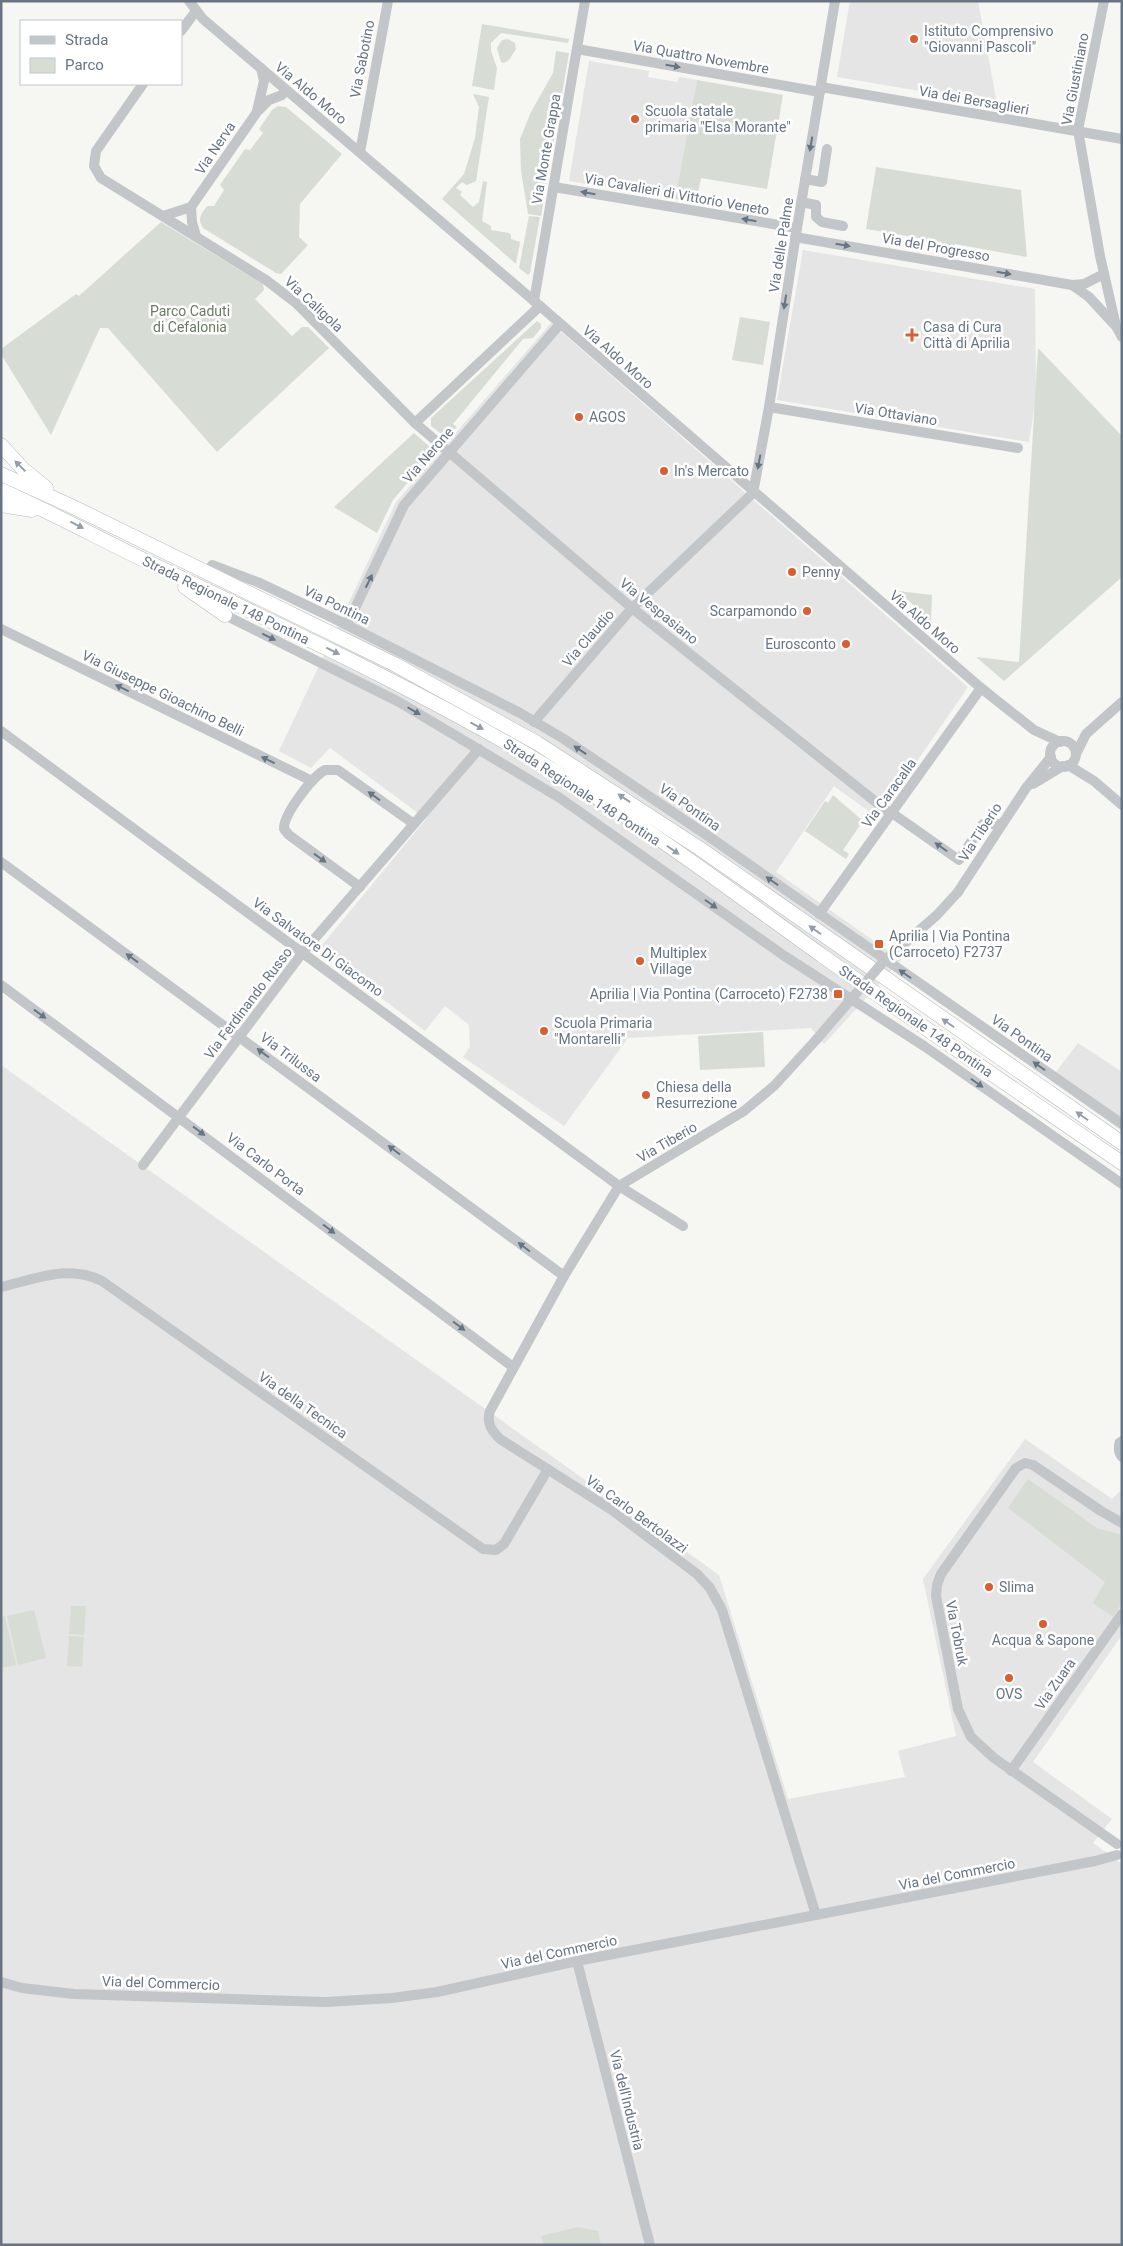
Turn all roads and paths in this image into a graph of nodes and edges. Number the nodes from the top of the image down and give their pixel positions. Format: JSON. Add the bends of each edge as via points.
{"nodes":[{"id":1,"x":188,"y":1,"type":"edge"},
{"id":2,"x":388,"y":1,"type":"edge"},
{"id":3,"x":585,"y":1,"type":"edge"},
{"id":4,"x":835,"y":1,"type":"edge"},
{"id":5,"x":1104,"y":1,"type":"edge"},
{"id":6,"x":196,"y":12,"type":"junction"},
{"id":7,"x":182,"y":30,"type":"edge"},
{"id":8,"x":577,"y":49,"type":"junction"},
{"id":9,"x":260,"y":68,"type":"junction"},
{"id":10,"x":142,"y":85,"type":"edge"},
{"id":11,"x":286,"y":90,"type":"junction"},
{"id":12,"x":820,"y":92,"type":"junction"},
{"id":13,"x":256,"y":112,"type":"junction"},
{"id":14,"x":1078,"y":130,"type":"junction"},
{"id":15,"x":1122,"y":139,"type":"edge"},
{"id":16,"x":827,"y":149,"type":"dead end"},
{"id":17,"x":360,"y":152,"type":"junction"},
{"id":18,"x":805,"y":179,"type":"junction"},
{"id":19,"x":554,"y":187,"type":"junction"},
{"id":20,"x":801,"y":202,"type":"junction"},
{"id":21,"x":191,"y":207,"type":"junction"},
{"id":22,"x":163,"y":216,"type":"junction"},
{"id":23,"x":843,"y":226,"type":"dead end"},
{"id":24,"x":796,"y":233,"type":"junction"},
{"id":25,"x":196,"y":236,"type":"junction"},
{"id":26,"x":1104,"y":274,"type":"junction"},
{"id":27,"x":1072,"y":285,"type":"junction"},
{"id":28,"x":537,"y":304,"type":"junction"},
{"id":29,"x":560,"y":324,"type":"junction"},
{"id":30,"x":1116,"y":326,"type":"junction"},
{"id":31,"x":1122,"y":337,"type":"edge"},
{"id":32,"x":769,"y":407,"type":"junction"},
{"id":33,"x":415,"y":423,"type":"junction"},
{"id":34,"x":1,"y":445,"type":"edge"},
{"id":35,"x":1018,"y":448,"type":"dead end"},
{"id":36,"x":448,"y":453,"type":"junction"},
{"id":37,"x":1,"y":474,"type":"edge"},
{"id":38,"x":1,"y":490,"type":"edge"},
{"id":39,"x":753,"y":493,"type":"junction"},
{"id":40,"x":1,"y":504,"type":"edge"},
{"id":41,"x":69,"y":505,"type":"junction"},
{"id":42,"x":57,"y":515,"type":"junction"},
{"id":43,"x":165,"y":553,"type":"junction"},
{"id":44,"x":212,"y":565,"type":"joint"},
{"id":45,"x":162,"y":570,"type":"junction"},
{"id":46,"x":632,"y":608,"type":"junction"},
{"id":47,"x":226,"y":615,"type":"joint"},
{"id":48,"x":348,"y":625,"type":"junction"},
{"id":49,"x":1,"y":629,"type":"edge"},
{"id":50,"x":981,"y":688,"type":"junction"},
{"id":51,"x":1122,"y":702,"type":"edge"},
{"id":52,"x":534,"y":722,"type":"junction"},
{"id":53,"x":1034,"y":730,"type":"junction"},
{"id":54,"x":1,"y":731,"type":"edge"},
{"id":55,"x":1086,"y":734,"type":"junction"},
{"id":56,"x":1,"y":740,"type":"edge"},
{"id":57,"x":14,"y":740,"type":"junction"},
{"id":58,"x":1063,"y":741,"type":"junction"},
{"id":59,"x":479,"y":749,"type":"junction"},
{"id":60,"x":1051,"y":755,"type":"junction"},
{"id":61,"x":1076,"y":755,"type":"junction"},
{"id":62,"x":1066,"y":766,"type":"junction"},
{"id":63,"x":312,"y":781,"type":"junction"},
{"id":64,"x":1094,"y":781,"type":"junction"},
{"id":65,"x":1026,"y":788,"type":"junction"},
{"id":66,"x":1122,"y":805,"type":"edge"},
{"id":67,"x":892,"y":814,"type":"junction"},
{"id":68,"x":414,"y":824,"type":"junction"},
{"id":69,"x":1001,"y":824,"type":"junction"},
{"id":70,"x":1,"y":862,"type":"edge"},
{"id":71,"x":360,"y":887,"type":"junction"},
{"id":72,"x":819,"y":914,"type":"junction"},
{"id":73,"x":302,"y":952,"type":"junction"},
{"id":74,"x":1,"y":985,"type":"edge"},
{"id":75,"x":240,"y":1036,"type":"junction"},
{"id":76,"x":179,"y":1116,"type":"junction"},
{"id":77,"x":1122,"y":1124,"type":"edge"},
{"id":78,"x":1122,"y":1143,"type":"edge"},
{"id":79,"x":1122,"y":1164,"type":"edge"},
{"id":80,"x":143,"y":1165,"type":"dead end"},
{"id":81,"x":1122,"y":1184,"type":"edge"},
{"id":82,"x":619,"y":1186,"type":"junction"},
{"id":83,"x":683,"y":1226,"type":"dead end"},
{"id":84,"x":564,"y":1276,"type":"junction"},
{"id":85,"x":1,"y":1287,"type":"edge"},
{"id":86,"x":513,"y":1367,"type":"junction"},
{"id":87,"x":548,"y":1469,"type":"junction"},
{"id":88,"x":1122,"y":1522,"type":"edge"},
{"id":89,"x":1122,"y":1614,"type":"edge"},
{"id":90,"x":1011,"y":1770,"type":"junction"},
{"id":91,"x":1119,"y":1850,"type":"edge"},
{"id":92,"x":816,"y":1915,"type":"junction"},
{"id":93,"x":577,"y":1962,"type":"junction"},
{"id":94,"x":1,"y":1982,"type":"edge"},
{"id":95,"x":650,"y":2245,"type":"edge"}],
"edges":[{"from":1,"to":6,"type":"street","name":"Via Aldo Moro"},
{"from":2,"to":17,"type":"street","name":"Via Sabotino"},
{"from":3,"to":8,"type":"street","name":"Via Monte Grappa"},
{"from":4,"to":12,"type":"street","name":"Via delle Palme"},
{"from":5,"to":14,"type":"street","name":"Via Giustiniano"},
{"from":6,"to":7,"type":"street"},
{"from":6,"to":9,"type":"street","name":"Via Aldo Moro"},
{"from":8,"to":12,"type":"street","name":"Via Quattro Novembre","one_way":true},
{"from":8,"to":19,"type":"street","name":"Via Monte Grappa"},
{"from":9,"to":11,"type":"street","name":"Via Aldo Moro"},
{"from":9,"to":13,"type":"street","via":[[264,80]]},
{"from":10,"to":22,"type":"street","name":"Via Caligola","via":[[96,151],[94,166],[106,183]]},
{"from":11,"to":13,"type":"street","name":"Via Nerva"},
{"from":11,"to":17,"type":"street","name":"Via Aldo Moro"},
{"from":12,"to":14,"type":"street","name":"Via dei Bersaglieri"},
{"from":12,"to":18,"type":"street","name":"Via delle Palme","one_way":true},
{"from":13,"to":21,"type":"street","name":"Via Nerva"},
{"from":14,"to":15,"type":"street","name":"Via dei Bersaglieri"},
{"from":14,"to":26,"type":"street","name":"Via Giustiniano"},
{"from":16,"to":18,"type":"street","via":[[822,182]]},
{"from":17,"to":28,"type":"street","name":"Via Aldo Moro"},
{"from":18,"to":20,"type":"street","name":"Via delle Palme"},
{"from":24,"to":19,"type":"street","name":"Via Cavalieri di Vittorio Veneto","one_way":true},
{"from":19,"to":28,"type":"street","name":"Via Monte Grappa"},
{"from":20,"to":23,"type":"street","via":[[816,205],[816,217],[822,222]]},
{"from":20,"to":24,"type":"street","name":"Via delle Palme"},
{"from":21,"to":22,"type":"street"},
{"from":21,"to":25,"type":"street"},
{"from":22,"to":25,"type":"street","name":"Via Caligola"},
{"from":24,"to":27,"type":"street","name":"Via del Progresso","one_way":true},
{"from":24,"to":32,"type":"street","name":"Via delle Palme","one_way":true},
{"from":25,"to":33,"type":"street","name":"Via Caligola","via":[[287,295]]},
{"from":26,"to":27,"type":"street","name":"Via del Progresso","via":[[1084,284]]},
{"from":26,"to":30,"type":"street","name":"Via Giustiniano"},
{"from":27,"to":30,"type":"street","name":"Via del Progresso","via":[[1089,296]]},
{"from":28,"to":29,"type":"street","name":"Via Aldo Moro"},
{"from":28,"to":33,"type":"street"},
{"from":29,"to":36,"type":"street","name":"Via Nerone"},
{"from":29,"to":39,"type":"street","name":"Via Aldo Moro"},
{"from":30,"to":31,"type":"street","name":"Via Giustiniano"},
{"from":32,"to":35,"type":"street","name":"Via Ottaviano"},
{"from":32,"to":39,"type":"street","name":"Via delle Palme","one_way":true},
{"from":33,"to":36,"type":"street","name":"Via Vespasiano"},
{"from":41,"to":34,"type":"highway","one_way":true,"via":[[30,476]]},
{"from":36,"to":46,"type":"street","name":"Via Vespasiano"},
{"from":48,"to":36,"type":"street","name":"Via Nerone","one_way":true,"via":[[404,505]]},
{"from":37,"to":41,"type":"highway","name":"Strada Regionale 148 Pontina"},
{"from":38,"to":42,"type":"highway","name":"Strada Regionale 148 Pontina"},
{"from":39,"to":46,"type":"street","name":"Via Claudio"},
{"from":39,"to":50,"type":"street","name":"Via Aldo Moro"},
{"from":40,"to":42,"type":"highway"},
{"from":41,"to":43,"type":"highway","name":"Strada Regionale 148 Pontina"},
{"from":42,"to":45,"type":"highway","name":"Strada Regionale 148 Pontina","one_way":true},
{"from":43,"to":44,"type":"highway"},
{"from":78,"to":43,"type":"highway","name":"Strada Regionale 148 Pontina","one_way":true,"via":[[699,848],[552,752],[396,665]]},
{"from":44,"to":48,"type":"street","name":"Via Pontina","via":[[260,583]]},
{"from":45,"to":47,"type":"highway"},
{"from":45,"to":79,"type":"highway","name":"Strada Regionale 148 Pontina","one_way":true,"via":[[391,681],[556,772],[734,892]]},
{"from":46,"to":52,"type":"street","name":"Via Claudio"},
{"from":46,"to":67,"type":"street","name":"Via Vespasiano"},
{"from":47,"to":59,"type":"street","one_way":true,"via":[[386,696]]},
{"from":48,"to":52,"type":"street","name":"Via Pontina"},
{"from":63,"to":49,"type":"street","name":"Via Giuseppe Gioachino Belli","one_way":true},
{"from":50,"to":53,"type":"street","name":"Via Aldo Moro"},
{"from":50,"to":67,"type":"street","name":"Via Caracalla"},
{"from":51,"to":55,"type":"street"},
{"from":72,"to":52,"type":"street","name":"Via Pontina","one_way":true,"via":[[610,769]]},
{"from":53,"to":58,"type":"street","name":"Via Aldo Moro"},
{"from":53,"to":60,"type":"street","name":"Via Aldo Moro"},
{"from":54,"to":57,"type":"street","name":"Via Salvatore Di Giacomo"},
{"from":55,"to":58,"type":"street"},
{"from":55,"to":61,"type":"street"},
{"from":56,"to":57,"type":"street"},
{"from":57,"to":73,"type":"street","name":"Via Salvatore Di Giacomo"},
{"from":58,"to":60,"type":"street","via":[[1053,746]]},
{"from":58,"to":61,"type":"street","name":"Via Aldo Moro","via":[[1073,746]]},
{"from":59,"to":68,"type":"street","name":"Via Ferdinando Russo"},
{"from":59,"to":81,"type":"street","one_way":true,"via":[[560,798],[783,956],[924,1046]]},
{"from":60,"to":62,"type":"street","name":"Via Aldo Moro","via":[[1056,764]]},
{"from":60,"to":65,"type":"street","name":"Via Tiberio"},
{"from":61,"to":62,"type":"street"},
{"from":61,"to":64,"type":"street","name":"Via Aldo Moro"},
{"from":62,"to":64,"type":"street","name":"Via Aldo Moro"},
{"from":62,"to":65,"type":"street","name":"Via Tiberio"},
{"from":68,"to":63,"type":"street","one_way":true,"via":[[340,771],[328,769]]},
{"from":63,"to":71,"type":"street","one_way":true,"via":[[286,816],[284,826],[289,836]]},
{"from":64,"to":66,"type":"street","name":"Via Aldo Moro"},
{"from":65,"to":69,"type":"street","name":"Via Tiberio"},
{"from":69,"to":67,"type":"street","name":"Via Vespasiano","one_way":true,"via":[[983,824],[959,860]]},
{"from":67,"to":72,"type":"street","name":"Via Caracalla"},
{"from":68,"to":71,"type":"street","name":"Via Ferdinando Russo"},
{"from":69,"to":82,"type":"street","name":"Via Tiberio","bridge":true,"via":[[958,892],[937,915],[892,953],[774,1086],[744,1112]]},
{"from":75,"to":70,"type":"street","name":"Via Trilussa","one_way":true},
{"from":71,"to":73,"type":"street","name":"Via Ferdinando Russo"},
{"from":77,"to":72,"type":"street","name":"Via Pontina","one_way":true},
{"from":73,"to":75,"type":"street","name":"Via Ferdinando Russo"},
{"from":73,"to":82,"type":"street","name":"Via Salvatore Di Giacomo"},
{"from":74,"to":76,"type":"street","name":"Via Carlo Porta","one_way":true},
{"from":75,"to":76,"type":"street","name":"Via Ferdinando Russo"},
{"from":84,"to":75,"type":"street","name":"Via Trilussa","one_way":true},
{"from":76,"to":80,"type":"street","name":"Via Ferdinando Russo"},
{"from":76,"to":86,"type":"street","name":"Via Carlo Porta","one_way":true},
{"from":82,"to":83,"type":"street","name":"Via Salvatore Di Giacomo"},
{"from":82,"to":84,"type":"street","name":"Via Carlo Bertolazzi"},
{"from":84,"to":86,"type":"street","name":"Via Carlo Bertolazzi"},
{"from":85,"to":87,"type":"street","name":"Via della Tecnica","via":[[64,1273],[102,1280],[483,1549],[496,1550],[504,1544]]},
{"from":86,"to":87,"type":"street","name":"Via Carlo Bertolazzi","via":[[490,1411],[488,1422],[500,1439]]},
{"from":87,"to":92,"type":"street","name":"Via Carlo Bertolazzi","via":[[620,1515],[697,1574],[714,1595],[722,1610]]},
{"from":88,"to":90,"type":"street","name":"Via Tobruk","via":[[1096,1509],[1033,1464],[1022,1464],[940,1576],[936,1596],[961,1717],[978,1745]]},
{"from":89,"to":90,"type":"street","name":"Via Zuara"},
{"from":90,"to":91,"type":"street","name":"Via Tobruk"},
{"from":91,"to":92,"type":"street","name":"Via del Commercio","via":[[1095,1861]]},
{"from":92,"to":93,"type":"street","name":"Via del Commercio"},
{"from":93,"to":94,"type":"street","name":"Via del Commercio","via":[[423,1994],[340,2002],[74,1994],[22,1988]]},
{"from":93,"to":95,"type":"street","name":"Via dell'Industria"}]}
